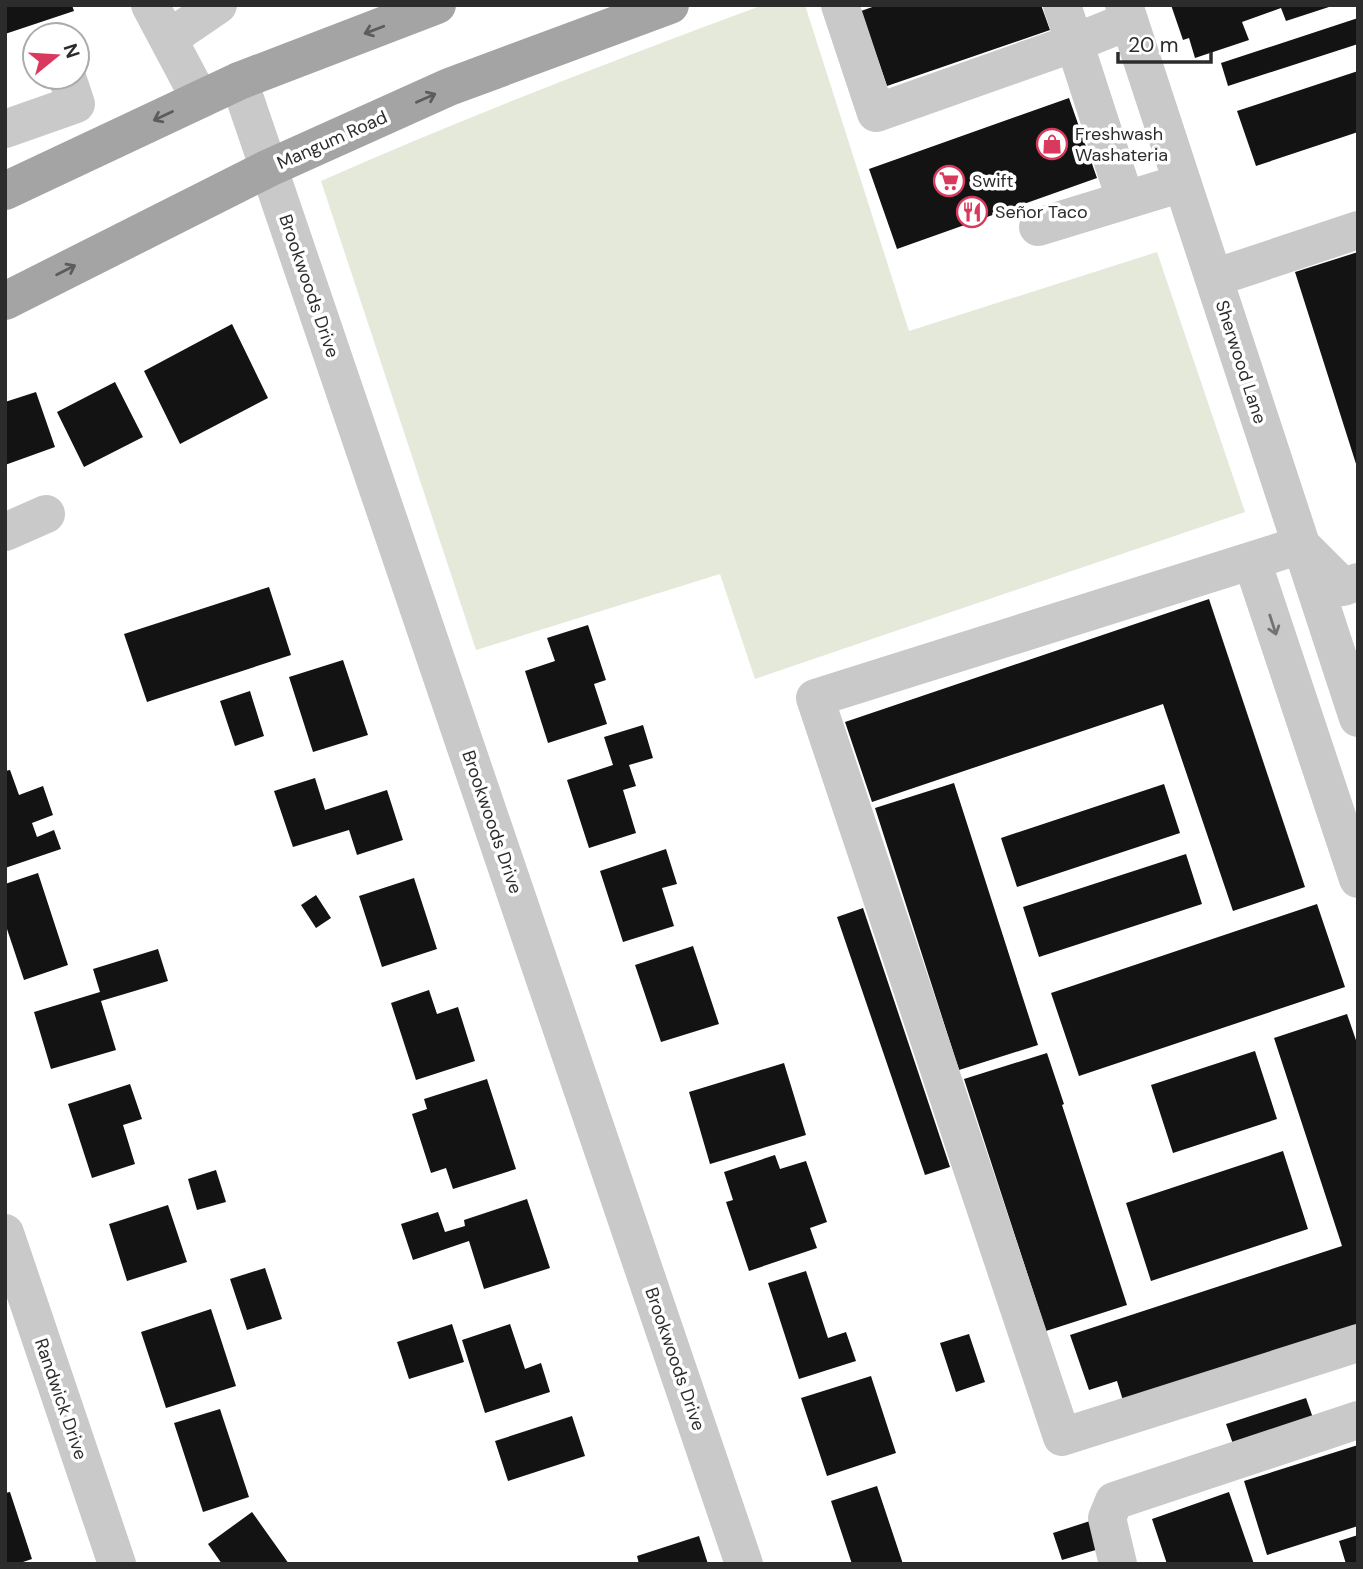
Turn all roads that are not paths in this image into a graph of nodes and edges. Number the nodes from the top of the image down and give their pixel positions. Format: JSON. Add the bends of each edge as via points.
{"nodes":[{"id":1,"x":150,"y":5,"type":"edge"},
{"id":2,"x":218,"y":5,"type":"edge"},
{"id":3,"x":437,"y":5,"type":"edge"},
{"id":4,"x":840,"y":5,"type":"edge"},
{"id":5,"x":1062,"y":5,"type":"edge"},
{"id":6,"x":665,"y":6,"type":"edge"},
{"id":7,"x":1126,"y":13,"type":"edge"},
{"id":8,"x":168,"y":38,"type":"junction"},
{"id":9,"x":1074,"y":43,"type":"junction"},
{"id":10,"x":239,"y":81,"type":"junction"},
{"id":11,"x":70,"y":91,"type":"edge"},
{"id":12,"x":72,"y":91,"type":"edge"},
{"id":13,"x":200,"y":99,"type":"junction"},
{"id":14,"x":5,"y":129,"type":"edge"},
{"id":15,"x":92,"y":149,"type":"junction"},
{"id":16,"x":269,"y":168,"type":"junction"},
{"id":17,"x":1182,"y":183,"type":"junction"},
{"id":18,"x":5,"y":190,"type":"edge"},
{"id":19,"x":1125,"y":199,"type":"junction"},
{"id":20,"x":1038,"y":228,"type":"dead end"},
{"id":21,"x":1358,"y":230,"type":"edge"},
{"id":22,"x":1214,"y":278,"type":"junction"},
{"id":23,"x":5,"y":301,"type":"edge"},
{"id":24,"x":46,"y":514,"type":"dead end"},
{"id":25,"x":5,"y":532,"type":"edge"},
{"id":26,"x":1301,"y":545,"type":"junction"},
{"id":27,"x":1252,"y":561,"type":"junction"},
{"id":28,"x":1358,"y":582,"type":"edge"},
{"id":29,"x":1349,"y":660,"type":"edge"},
{"id":30,"x":1358,"y":718,"type":"edge"},
{"id":31,"x":1358,"y":879,"type":"edge"},
{"id":32,"x":5,"y":1233,"type":"edge"},
{"id":33,"x":1358,"y":1343,"type":"edge"},
{"id":34,"x":1358,"y":1420,"type":"edge"},
{"id":35,"x":117,"y":1564,"type":"edge"},
{"id":36,"x":744,"y":1564,"type":"edge"},
{"id":37,"x":1118,"y":1564,"type":"edge"}],
"edges":[{"from":1,"to":8,"type":"street"},
{"from":2,"to":8,"type":"street"},
{"from":3,"to":10,"type":"main road","one_way":true},
{"from":4,"to":9,"type":"street","via":[[876,113]]},
{"from":5,"to":9,"type":"street"},
{"from":16,"to":6,"type":"main road","name":"Mangum Road","one_way":true,"via":[[449,87]]},
{"from":7,"to":9,"type":"street"},
{"from":7,"to":17,"type":"street","name":"Sherwood Lane"},
{"from":8,"to":13,"type":"street"},
{"from":9,"to":19,"type":"street"},
{"from":10,"to":13,"type":"main road"},
{"from":10,"to":16,"type":"street","name":"Brookwoods Drive"},
{"from":11,"to":14,"type":"street"},
{"from":12,"to":15,"type":"street"},
{"from":13,"to":15,"type":"main road","one_way":true},
{"from":15,"to":18,"type":"main road"},
{"from":23,"to":16,"type":"main road","name":"Mangum Road","one_way":true},
{"from":16,"to":36,"type":"street","name":"Brookwoods Drive"},
{"from":17,"to":19,"type":"street"},
{"from":17,"to":22,"type":"street","name":"Sherwood Lane"},
{"from":19,"to":20,"type":"street"},
{"from":21,"to":22,"type":"street"},
{"from":22,"to":26,"type":"street","name":"Sherwood Lane"},
{"from":24,"to":25,"type":"street"},
{"from":26,"to":27,"type":"street"},
{"from":26,"to":28,"type":"street","via":[[1343,587]]},
{"from":26,"to":29,"type":"street","name":"Sherwood Lane"},
{"from":27,"to":31,"type":"street","one_way":true},
{"from":27,"to":33,"type":"street","via":[[815,698],[1062,1437]]},
{"from":29,"to":30,"type":"street","name":"Sherwood Lane"},
{"from":32,"to":35,"type":"street","name":"Randwick Drive"},
{"from":34,"to":37,"type":"street","via":[[1114,1501],[1107,1518]]}]}
